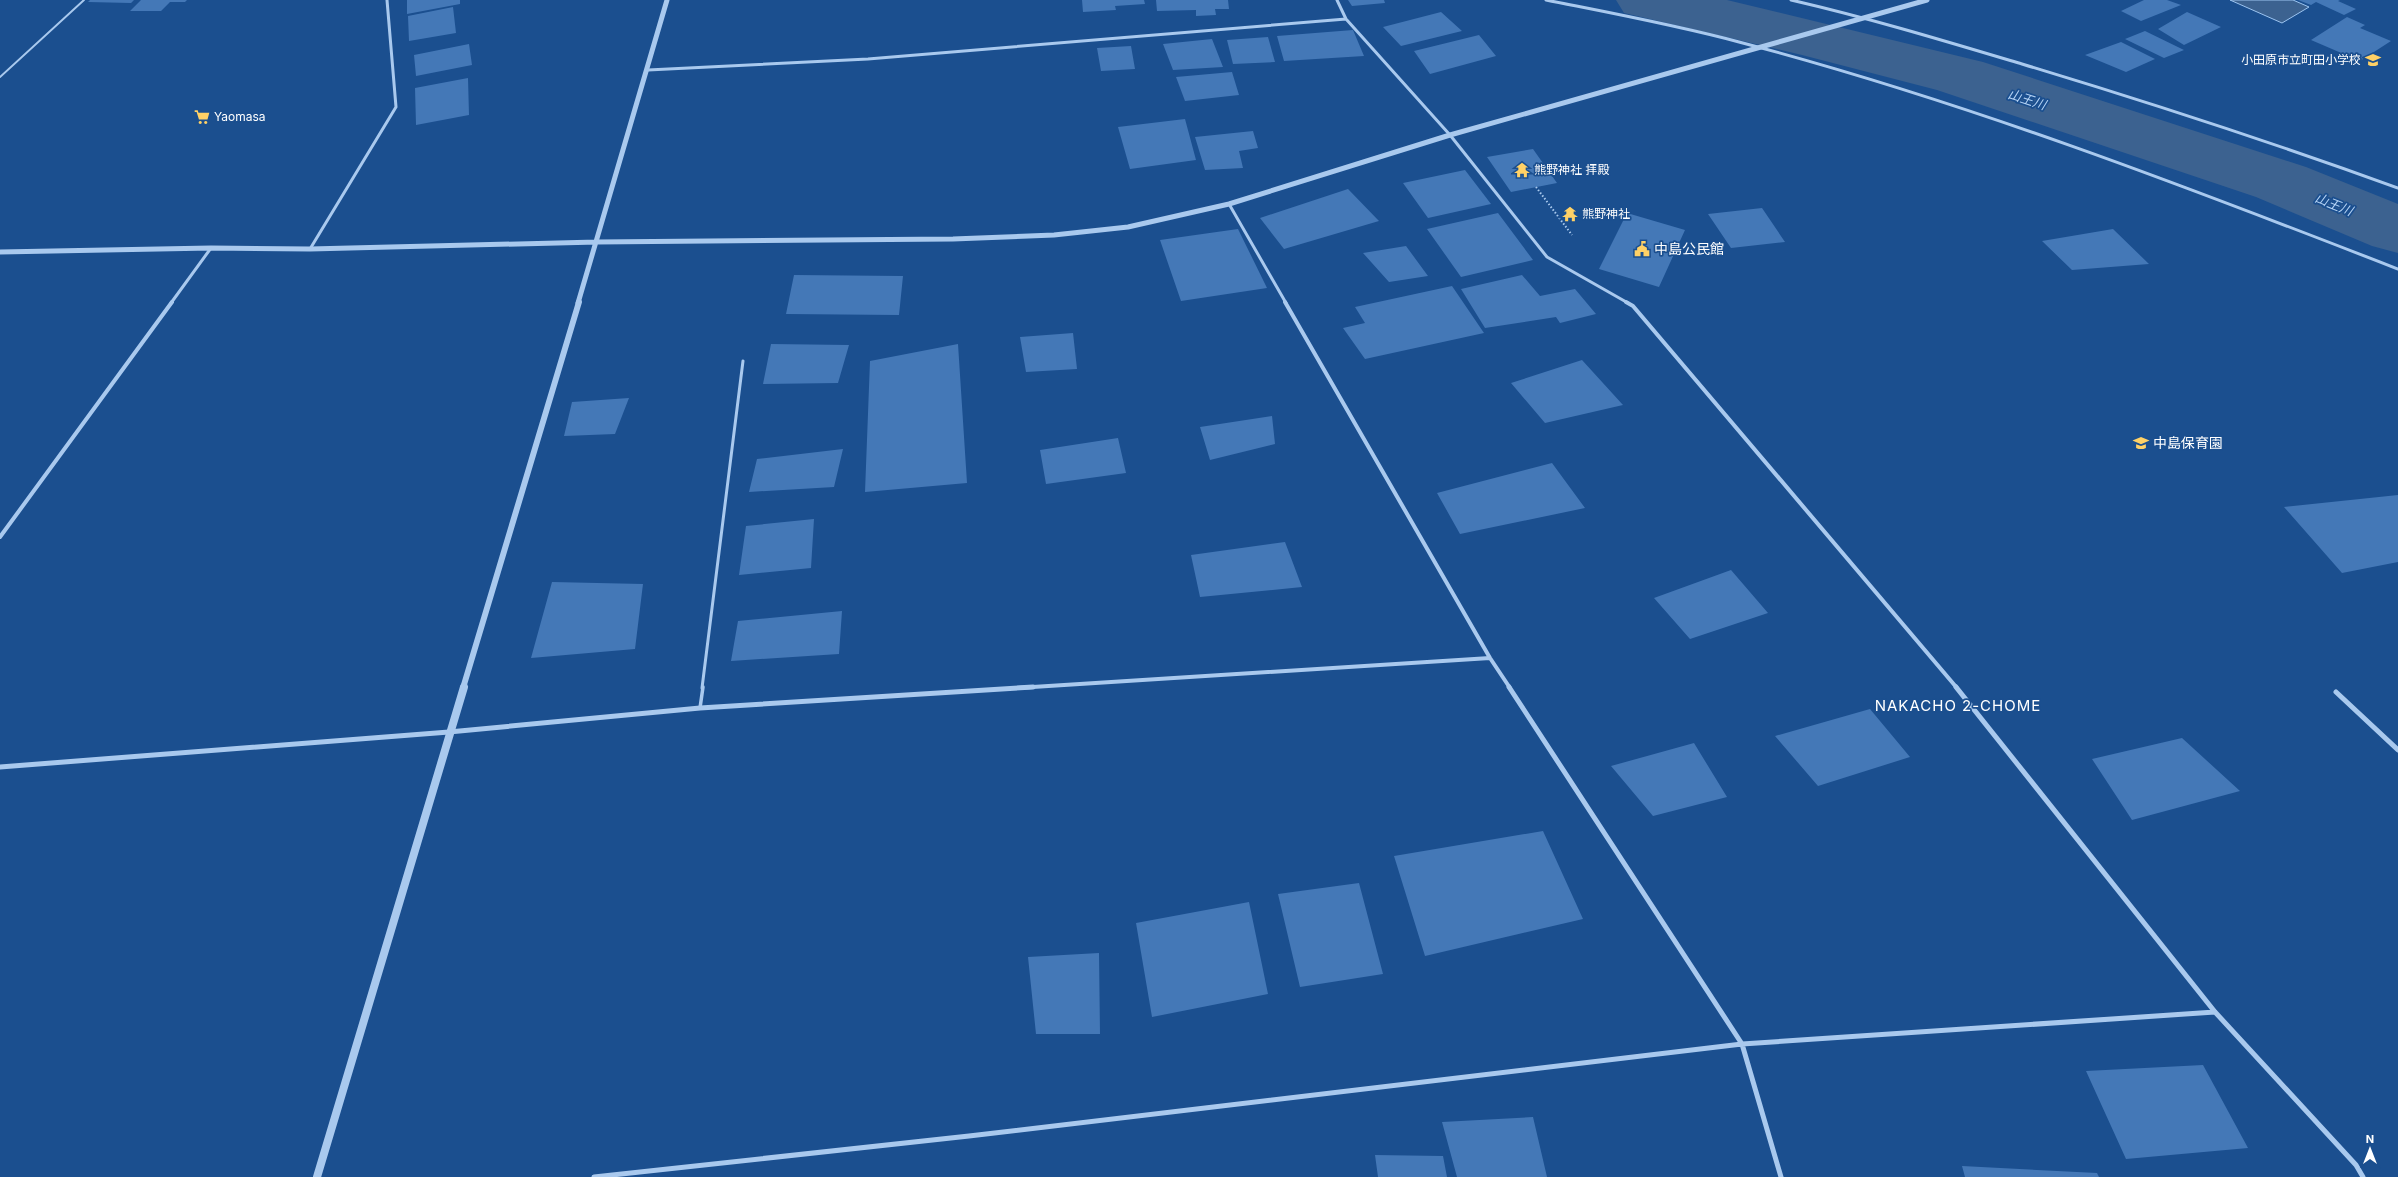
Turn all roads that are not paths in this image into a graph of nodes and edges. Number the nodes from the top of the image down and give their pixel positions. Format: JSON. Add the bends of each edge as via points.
{"nodes":[{"id":1,"x":84,"y":0,"type":"edge"},
{"id":2,"x":387,"y":0,"type":"edge"},
{"id":3,"x":667,"y":0,"type":"edge"},
{"id":4,"x":1337,"y":0,"type":"edge"},
{"id":5,"x":1546,"y":0,"type":"edge"},
{"id":6,"x":1791,"y":0,"type":"edge"},
{"id":7,"x":1927,"y":0,"type":"edge"},
{"id":8,"x":1869,"y":18,"type":"junction"},
{"id":9,"x":1346,"y":19,"type":"junction"},
{"id":10,"x":1763,"y":48,"type":"junction"},
{"id":11,"x":648,"y":70,"type":"junction"},
{"id":12,"x":0,"y":77,"type":"edge"},
{"id":13,"x":1450,"y":135,"type":"junction"},
{"id":14,"x":2398,"y":188,"type":"edge"},
{"id":15,"x":1229,"y":204,"type":"junction"},
{"id":16,"x":597,"y":242,"type":"junction"},
{"id":17,"x":211,"y":248,"type":"junction"},
{"id":18,"x":310,"y":249,"type":"junction"},
{"id":19,"x":0,"y":252,"type":"edge"},
{"id":20,"x":2398,"y":269,"type":"edge"},
{"id":21,"x":743,"y":361,"type":"dead end"},
{"id":22,"x":0,"y":537,"type":"edge"},
{"id":23,"x":1490,"y":658,"type":"junction"},
{"id":24,"x":2336,"y":692,"type":"dead end"},
{"id":25,"x":700,"y":708,"type":"junction"},
{"id":26,"x":449,"y":732,"type":"junction"},
{"id":27,"x":2398,"y":750,"type":"edge"},
{"id":28,"x":0,"y":767,"type":"edge"},
{"id":29,"x":2215,"y":1012,"type":"junction"},
{"id":30,"x":1742,"y":1044,"type":"junction"},
{"id":31,"x":317,"y":1177,"type":"edge"},
{"id":32,"x":594,"y":1177,"type":"edge"},
{"id":33,"x":1781,"y":1177,"type":"edge"},
{"id":34,"x":2363,"y":1177,"type":"edge"}],
"edges":[{"from":1,"to":12,"type":"lane"},
{"from":2,"to":18,"type":"street","via":[[396,107]]},
{"from":3,"to":11,"type":"street"},
{"from":4,"to":9,"type":"street"},
{"from":5,"to":10,"type":"street"},
{"from":6,"to":8,"type":"street"},
{"from":7,"to":8,"type":"street"},
{"from":8,"to":10,"type":"street"},
{"from":8,"to":14,"type":"street","via":[[2271,142]]},
{"from":9,"to":11,"type":"street","via":[[868,59]]},
{"from":9,"to":13,"type":"street"},
{"from":10,"to":13,"type":"street"},
{"from":10,"to":20,"type":"street","via":[[1959,106],[2184,187]]},
{"from":11,"to":16,"type":"street"},
{"from":13,"to":15,"type":"street"},
{"from":13,"to":29,"type":"street","via":[[1547,257],[1633,306],[1952,682]]},
{"from":15,"to":16,"type":"street","via":[[1128,227],[1054,235],[953,240]]},
{"from":15,"to":23,"type":"street"},
{"from":16,"to":18,"type":"street"},
{"from":16,"to":26,"type":"street"},
{"from":17,"to":18,"type":"street"},
{"from":17,"to":19,"type":"street"},
{"from":17,"to":22,"type":"street"},
{"from":21,"to":25,"type":"lane"},
{"from":23,"to":25,"type":"street"},
{"from":23,"to":30,"type":"street"},
{"from":24,"to":27,"type":"street"},
{"from":25,"to":26,"type":"street"},
{"from":26,"to":28,"type":"street"},
{"from":26,"to":31,"type":"street"},
{"from":29,"to":30,"type":"street"},
{"from":29,"to":34,"type":"street","via":[[2356,1165]]},
{"from":30,"to":32,"type":"street","via":[[984,1134]]},
{"from":30,"to":33,"type":"street"}]}
